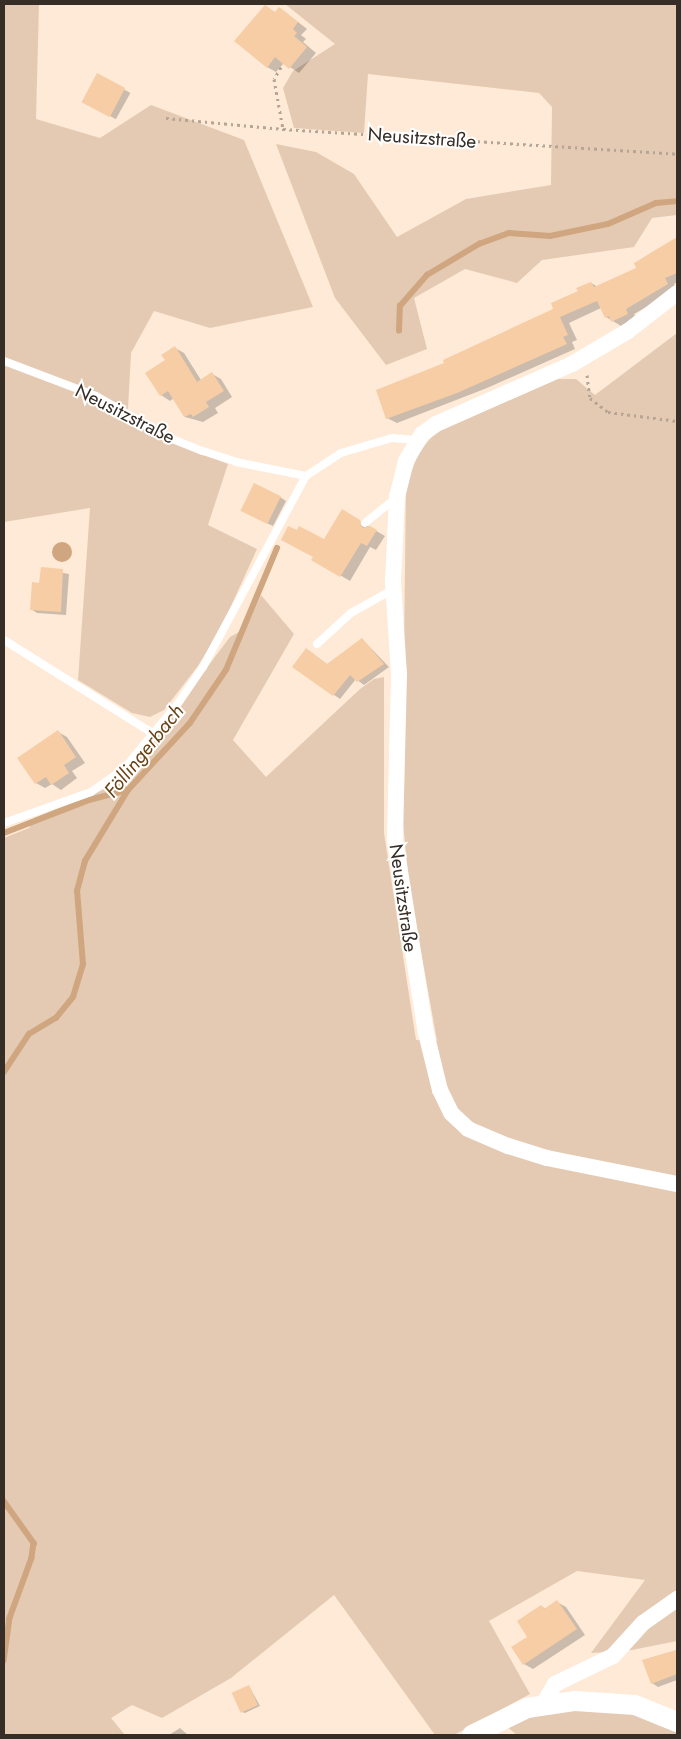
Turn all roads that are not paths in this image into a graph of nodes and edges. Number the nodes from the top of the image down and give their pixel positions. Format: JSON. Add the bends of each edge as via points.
{"nodes":[{"id":1,"x":677,"y":293,"type":"edge"},
{"id":2,"x":4,"y":361,"type":"edge"},
{"id":3,"x":416,"y":440,"type":"junction"},
{"id":4,"x":306,"y":476,"type":"junction"},
{"id":5,"x":397,"y":497,"type":"junction"},
{"id":6,"x":364,"y":523,"type":"dead end"},
{"id":7,"x":394,"y":589,"type":"junction"},
{"id":8,"x":4,"y":640,"type":"edge"},
{"id":9,"x":317,"y":644,"type":"dead end"},
{"id":10,"x":152,"y":733,"type":"junction"},
{"id":11,"x":4,"y":823,"type":"edge"},
{"id":12,"x":677,"y":1184,"type":"edge"},
{"id":13,"x":677,"y":1599,"type":"edge"},
{"id":14,"x":543,"y":1704,"type":"junction"},
{"id":15,"x":677,"y":1722,"type":"edge"},
{"id":16,"x":472,"y":1735,"type":"edge"}],
"edges":[{"from":1,"to":3,"type":"street","name":"Neusitzstraße","via":[[628,331],[580,359],[436,424]]},
{"from":2,"to":4,"type":"lane","name":"Neusitzstraße","via":[[96,396],[170,438],[203,451],[236,462]]},
{"from":3,"to":4,"type":"lane","via":[[392,438],[341,453]]},
{"from":3,"to":5,"type":"street","name":"Neusitzstraße","via":[[406,461]]},
{"from":4,"to":10,"type":"lane","via":[[203,667]]},
{"from":5,"to":6,"type":"lane"},
{"from":5,"to":7,"type":"street","name":"Neusitzstraße"},
{"from":7,"to":9,"type":"lane","via":[[351,613]]},
{"from":7,"to":12,"type":"street","name":"Neusitzstraße","via":[[399,674],[395,840],[426,1034],[440,1090],[451,1113],[468,1129],[508,1146],[546,1158]]},
{"from":8,"to":10,"type":"lane"},
{"from":10,"to":11,"type":"lane","via":[[112,780],[91,792]]},
{"from":13,"to":14,"type":"street","via":[[643,1623],[614,1656],[555,1684]]},
{"from":14,"to":15,"type":"street","via":[[601,1700],[624,1703],[652,1710]]},
{"from":14,"to":16,"type":"street","via":[[518,1712]]}]}
